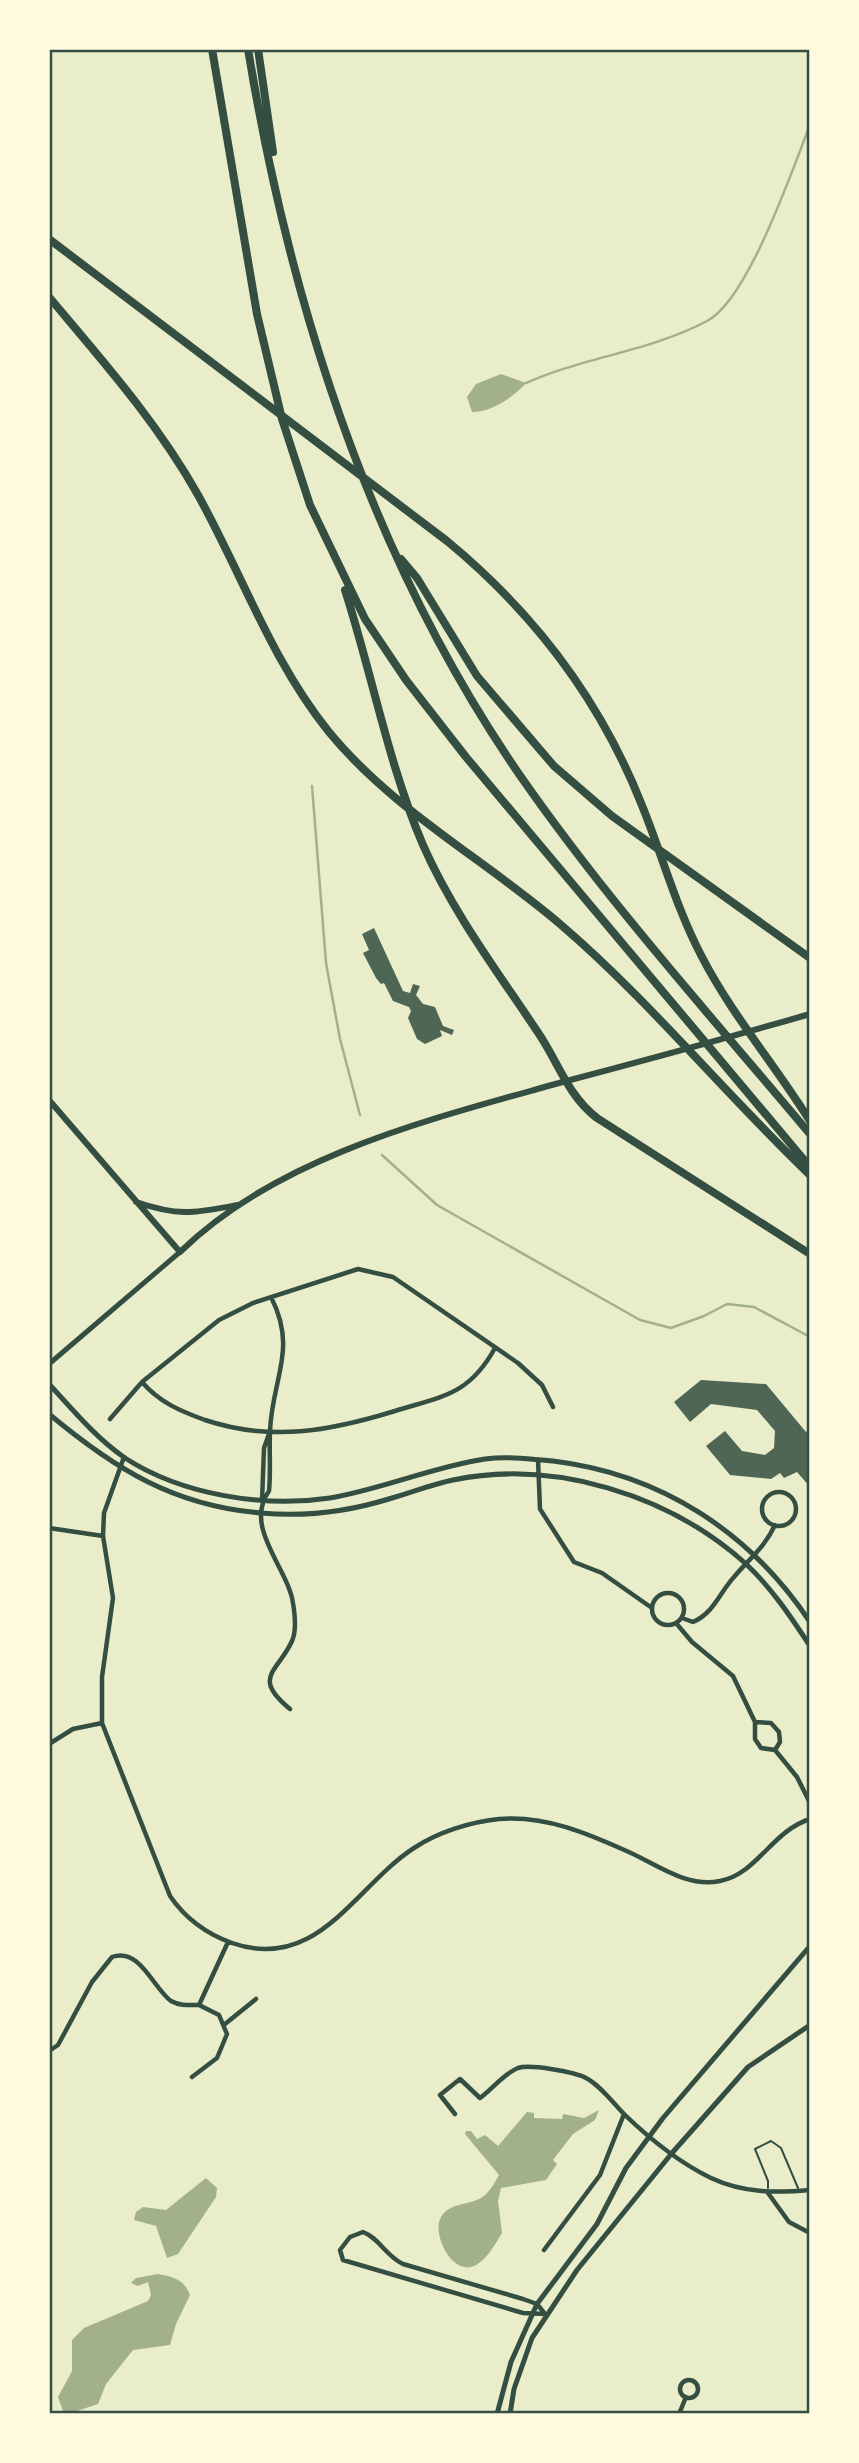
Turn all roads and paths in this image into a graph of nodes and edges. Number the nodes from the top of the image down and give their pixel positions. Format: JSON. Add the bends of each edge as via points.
{"nodes":[{"id":1,"x":212,"y":49,"type":"edge"},
{"id":2,"x":248,"y":49,"type":"edge"},
{"id":3,"x":258,"y":49,"type":"edge"},
{"id":4,"x":278,"y":197,"type":"junction"},
{"id":5,"x":49,"y":239,"type":"edge"},
{"id":6,"x":49,"y":297,"type":"edge"},
{"id":7,"x":394,"y":551,"type":"junction"},
{"id":8,"x":338,"y":567,"type":"junction"},
{"id":9,"x":810,"y":958,"type":"edge"},
{"id":10,"x":810,"y":1014,"type":"edge"},
{"id":11,"x":565,"y":1082,"type":"junction"},
{"id":12,"x":49,"y":1100,"type":"edge"},
{"id":13,"x":810,"y":1121,"type":"edge"},
{"id":14,"x":810,"y":1134,"type":"edge"},
{"id":15,"x":810,"y":1167,"type":"edge"},
{"id":16,"x":810,"y":1175,"type":"edge"},
{"id":17,"x":136,"y":1202,"type":"junction"},
{"id":18,"x":240,"y":1205,"type":"junction"},
{"id":19,"x":180,"y":1252,"type":"junction"},
{"id":20,"x":810,"y":1254,"type":"edge"},
{"id":21,"x":271,"y":1297,"type":"junction"},
{"id":22,"x":495,"y":1348,"type":"junction"},
{"id":23,"x":49,"y":1364,"type":"edge"},
{"id":24,"x":142,"y":1382,"type":"junction"},
{"id":25,"x":49,"y":1384,"type":"edge"},
{"id":26,"x":553,"y":1407,"type":"dead end"},
{"id":27,"x":49,"y":1414,"type":"edge"},
{"id":28,"x":110,"y":1419,"type":"dead end"},
{"id":29,"x":270,"y":1434,"type":"junction"},
{"id":30,"x":124,"y":1457,"type":"junction"},
{"id":31,"x":538,"y":1460,"type":"junction"},
{"id":32,"x":120,"y":1468,"type":"junction"},
{"id":33,"x":538,"y":1476,"type":"junction"},
{"id":34,"x":262,"y":1501,"type":"junction"},
{"id":35,"x":263,"y":1514,"type":"junction"},
{"id":36,"x":775,"y":1525,"type":"junction"},
{"id":37,"x":49,"y":1528,"type":"edge"},
{"id":38,"x":103,"y":1536,"type":"junction"},
{"id":39,"x":756,"y":1555,"type":"junction"},
{"id":40,"x":747,"y":1565,"type":"junction"},
{"id":41,"x":652,"y":1608,"type":"junction"},
{"id":42,"x":682,"y":1618,"type":"junction"},
{"id":43,"x":810,"y":1622,"type":"edge"},
{"id":44,"x":676,"y":1623,"type":"junction"},
{"id":45,"x":810,"y":1646,"type":"edge"},
{"id":46,"x":290,"y":1709,"type":"dead end"},
{"id":47,"x":755,"y":1722,"type":"junction"},
{"id":48,"x":102,"y":1723,"type":"junction"},
{"id":49,"x":49,"y":1744,"type":"edge"},
{"id":50,"x":775,"y":1750,"type":"junction"},
{"id":51,"x":810,"y":1803,"type":"edge"},
{"id":52,"x":810,"y":1819,"type":"edge"},
{"id":53,"x":228,"y":1942,"type":"junction"},
{"id":54,"x":810,"y":1945,"type":"edge"},
{"id":55,"x":256,"y":1999,"type":"dead end"},
{"id":56,"x":199,"y":2005,"type":"junction"},
{"id":57,"x":225,"y":2024,"type":"junction"},
{"id":58,"x":810,"y":2025,"type":"edge"},
{"id":59,"x":49,"y":2051,"type":"edge"},
{"id":60,"x":192,"y":2077,"type":"dead end"},
{"id":61,"x":455,"y":2114,"type":"dead end"},
{"id":62,"x":624,"y":2114,"type":"junction"},
{"id":63,"x":649,"y":2135,"type":"junction"},
{"id":64,"x":672,"y":2153,"type":"junction"},
{"id":65,"x":810,"y":2190,"type":"edge"},
{"id":66,"x":799,"y":2191,"type":"junction"},
{"id":67,"x":767,"y":2193,"type":"junction"},
{"id":68,"x":810,"y":2233,"type":"edge"},
{"id":69,"x":544,"y":2250,"type":"dead end"},
{"id":70,"x":537,"y":2304,"type":"junction"},
{"id":71,"x":532,"y":2314,"type":"junction"},
{"id":72,"x":545,"y":2314,"type":"junction"},
{"id":73,"x":686,"y":2397,"type":"junction"},
{"id":74,"x":497,"y":2414,"type":"edge"},
{"id":75,"x":510,"y":2414,"type":"edge"},
{"id":76,"x":679,"y":2414,"type":"edge"}],
"edges":[{"from":1,"to":8,"type":"highway","via":[[265,351],[295,463]]},
{"from":2,"to":4,"type":"highway"},
{"from":3,"to":4,"type":"highway"},
{"from":4,"to":7,"type":"highway","via":[[311,329],[344,428]]},
{"from":5,"to":13,"type":"highway","via":[[447,541],[532,622],[575,679],[628,771],[707,967]]},
{"from":6,"to":16,"type":"highway","via":[[173,453],[286,669],[341,746],[384,789],[532,900],[590,950]]},
{"from":7,"to":9,"type":"highway","via":[[417,578],[462,654],[501,707],[554,766],[612,816]]},
{"from":7,"to":14,"type":"highway","via":[[468,693],[527,785],[620,908]]},
{"from":8,"to":11,"type":"highway","via":[[390,746],[435,869],[551,1051]]},
{"from":8,"to":15,"type":"highway","via":[[365,620],[436,720]]},
{"from":10,"to":11,"type":"main road"},
{"from":11,"to":18,"type":"main road","via":[[375,1139]]},
{"from":11,"to":20,"type":"highway","via":[[597,1118]]},
{"from":12,"to":17,"type":"main road"},
{"from":17,"to":18,"type":"main road","via":[[192,1214]]},
{"from":17,"to":19,"type":"main road"},
{"from":18,"to":19,"type":"main road"},
{"from":19,"to":23,"type":"street"},
{"from":21,"to":22,"type":"street","via":[[350,1270],[376,1271],[393,1277]]},
{"from":21,"to":24,"type":"street","via":[[219,1320]]},
{"from":21,"to":29,"type":"street","via":[[285,1336]]},
{"from":22,"to":26,"type":"street","via":[[534,1377]]},
{"from":22,"to":29,"type":"street","via":[[478,1375],[453,1392],[328,1429]]},
{"from":24,"to":28,"type":"street"},
{"from":24,"to":29,"type":"street","via":[[161,1400],[188,1413]]},
{"from":25,"to":30,"type":"street"},
{"from":27,"to":32,"type":"street","via":[[85,1446]]},
{"from":29,"to":34,"type":"street","via":[[264,1448]]},
{"from":29,"to":34,"type":"street","via":[[269,1492]]},
{"from":30,"to":32,"type":"street"},
{"from":30,"to":34,"type":"street","via":[[195,1487]]},
{"from":31,"to":33,"type":"street"},
{"from":31,"to":34,"type":"street","via":[[487,1459],[330,1498]]},
{"from":31,"to":39,"type":"street","via":[[593,1467],[658,1488],[703,1513]]},
{"from":32,"to":35,"type":"street","via":[[184,1498]]},
{"from":32,"to":38,"type":"street","via":[[106,1504]]},
{"from":33,"to":35,"type":"street","via":[[471,1477],[345,1510]]},
{"from":33,"to":40,"type":"street","via":[[623,1493],[661,1508],[714,1538]]},
{"from":33,"to":41,"type":"street","via":[[540,1509],[574,1562],[609,1577]]},
{"from":34,"to":35,"type":"street"},
{"from":35,"to":46,"type":"street","via":[[269,1552],[293,1600],[292,1641],[275,1664],[270,1680],[271,1691]]},
{"from":36,"to":36,"type":"street","via":[[786,1524],[794,1516],[794,1500],[785,1493],[775,1493],[763,1504],[766,1519]]},
{"from":36,"to":39,"type":"street"},
{"from":37,"to":38,"type":"street"},
{"from":38,"to":48,"type":"street","via":[[113,1598]]},
{"from":39,"to":40,"type":"street"},
{"from":39,"to":43,"type":"street","via":[[783,1582]]},
{"from":40,"to":42,"type":"street","via":[[706,1614],[693,1622]]},
{"from":40,"to":45,"type":"street"},
{"from":41,"to":42,"type":"street","via":[[662,1595],[675,1595],[684,1605]]},
{"from":41,"to":44,"type":"street","via":[[656,1620]]},
{"from":42,"to":44,"type":"street"},
{"from":44,"to":47,"type":"street","via":[[733,1676]]},
{"from":47,"to":50,"type":"street","via":[[755,1739],[761,1748]]},
{"from":47,"to":50,"type":"street","via":[[771,1723],[779,1731]]},
{"from":48,"to":49,"type":"street","via":[[74,1729]]},
{"from":48,"to":53,"type":"street","via":[[170,1896],[192,1921]]},
{"from":50,"to":51,"type":"street"},
{"from":52,"to":53,"type":"street","via":[[779,1835],[739,1874],[706,1883],[678,1876],[567,1827],[531,1820],[489,1820],[414,1848],[334,1922],[307,1939],[257,1949]]},
{"from":53,"to":56,"type":"street"},
{"from":54,"to":63,"type":"street"},
{"from":55,"to":57,"type":"street"},
{"from":56,"to":57,"type":"street","via":[[219,2015]]},
{"from":56,"to":59,"type":"street","via":[[171,2000],[144,1968],[119,1955],[92,1982],[62,2038]]},
{"from":57,"to":60,"type":"street","via":[[222,2051]]},
{"from":58,"to":64,"type":"street","via":[[748,2067]]},
{"from":61,"to":62,"type":"street","via":[[440,2095],[458,2080],[481,2098],[512,2071],[526,2067],[588,2079]]},
{"from":62,"to":63,"type":"street"},
{"from":62,"to":69,"type":"street","via":[[600,2175]]},
{"from":63,"to":64,"type":"street"},
{"from":63,"to":70,"type":"street","via":[[597,2224]]},
{"from":64,"to":67,"type":"street","via":[[729,2185]]},
{"from":64,"to":72,"type":"street"},
{"from":65,"to":66,"type":"street"},
{"from":66,"to":67,"type":"street"},
{"from":66,"to":67,"type":"lane","via":[[781,2148],[771,2141],[755,2149],[768,2181]]},
{"from":67,"to":68,"type":"street","via":[[789,2222]]},
{"from":70,"to":71,"type":"street"},
{"from":70,"to":71,"type":"street","via":[[403,2264],[363,2232],[349,2237],[340,2250],[343,2260],[351,2264]]},
{"from":70,"to":72,"type":"street"},
{"from":71,"to":72,"type":"street"},
{"from":71,"to":74,"type":"street","via":[[511,2362]]},
{"from":72,"to":75,"type":"street","via":[[523,2360]]},
{"from":73,"to":73,"type":"street","via":[[698,2393],[694,2380],[681,2385]]},
{"from":73,"to":76,"type":"street"}]}
